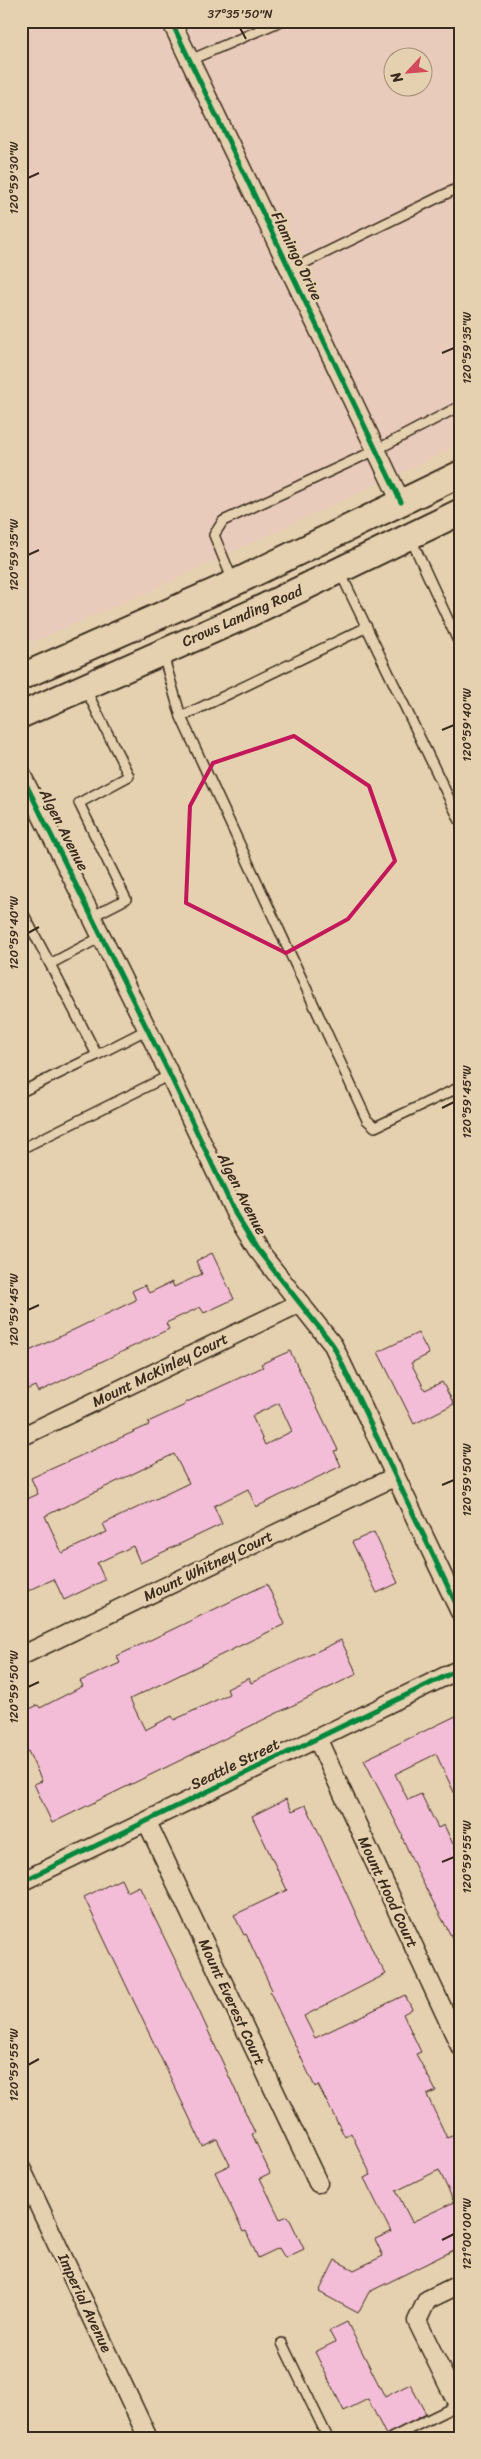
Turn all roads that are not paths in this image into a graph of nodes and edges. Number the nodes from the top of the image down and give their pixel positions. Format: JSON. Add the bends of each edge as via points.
{"nodes":[{"id":1,"x":171,"y":21,"type":"edge"},
{"id":2,"x":281,"y":21,"type":"edge"},
{"id":3,"x":190,"y":60,"type":"junction"},
{"id":4,"x":460,"y":187,"type":"edge"},
{"id":5,"x":290,"y":270,"type":"junction"},
{"id":6,"x":460,"y":406,"type":"edge"},
{"id":7,"x":376,"y":450,"type":"junction"},
{"id":8,"x":460,"y":474,"type":"edge"},
{"id":9,"x":395,"y":505,"type":"junction"},
{"id":10,"x":460,"y":512,"type":"edge"},
{"id":11,"x":410,"y":536,"type":"junction"},
{"id":12,"x":339,"y":572,"type":"junction"},
{"id":13,"x":234,"y":583,"type":"junction"},
{"id":14,"x":367,"y":627,"type":"junction"},
{"id":15,"x":460,"y":638,"type":"edge"},
{"id":16,"x":90,"y":647,"type":"junction"},
{"id":17,"x":162,"y":652,"type":"junction"},
{"id":18,"x":21,"y":677,"type":"edge"},
{"id":19,"x":84,"y":686,"type":"junction"},
{"id":20,"x":21,"y":694,"type":"edge"},
{"id":21,"x":21,"y":715,"type":"edge"},
{"id":22,"x":180,"y":717,"type":"junction"},
{"id":23,"x":21,"y":774,"type":"edge"},
{"id":24,"x":460,"y":821,"type":"edge"},
{"id":25,"x":21,"y":909,"type":"edge"},
{"id":26,"x":93,"y":916,"type":"junction"},
{"id":27,"x":103,"y":936,"type":"junction"},
{"id":28,"x":50,"y":964,"type":"junction"},
{"id":29,"x":148,"y":1029,"type":"junction"},
{"id":30,"x":97,"y":1055,"type":"junction"},
{"id":31,"x":170,"y":1075,"type":"junction"},
{"id":32,"x":460,"y":1087,"type":"edge"},
{"id":33,"x":21,"y":1092,"type":"edge"},
{"id":34,"x":21,"y":1148,"type":"edge"},
{"id":35,"x":300,"y":1303,"type":"junction"},
{"id":36,"x":21,"y":1437,"type":"edge"},
{"id":37,"x":394,"y":1477,"type":"junction"},
{"id":38,"x":460,"y":1612,"type":"edge"},
{"id":39,"x":21,"y":1656,"type":"edge"},
{"id":40,"x":460,"y":1669,"type":"edge"},
{"id":41,"x":317,"y":1738,"type":"junction"},
{"id":42,"x":147,"y":1822,"type":"junction"},
{"id":43,"x":21,"y":1882,"type":"edge"},
{"id":44,"x":460,"y":2046,"type":"edge"},
{"id":45,"x":21,"y":2168,"type":"edge"},
{"id":46,"x":318,"y":2183,"type":"dead end"},
{"id":47,"x":460,"y":2284,"type":"edge"},
{"id":48,"x":282,"y":2343,"type":"dead end"},
{"id":49,"x":459,"y":2406,"type":"edge"},
{"id":50,"x":148,"y":2438,"type":"edge"},
{"id":51,"x":328,"y":2438,"type":"edge"},
{"id":52,"x":391,"y":2438,"type":"edge"}],
"edges":[{"from":1,"to":3,"type":"street","name":"Flamingo Drive"},
{"from":2,"to":3,"type":"lane"},
{"from":3,"to":5,"type":"street","name":"Flamingo Drive"},
{"from":4,"to":5,"type":"lane"},
{"from":5,"to":7,"type":"street","name":"Flamingo Drive"},
{"from":6,"to":7,"type":"lane"},
{"from":7,"to":9,"type":"street","name":"Flamingo Drive"},
{"from":7,"to":13,"type":"lane","via":[[223,521],[214,535]]},
{"from":8,"to":9,"type":"main road"},
{"from":9,"to":12,"type":"main road","via":[[367,534],[346,548],[338,558]]},
{"from":9,"to":13,"type":"main road"},
{"from":10,"to":11,"type":"main road","name":"Crows Landing Road"},
{"from":11,"to":12,"type":"main road","name":"Crows Landing Road"},
{"from":11,"to":15,"type":"lane","via":[[457,639]]},
{"from":12,"to":14,"type":"lane"},
{"from":12,"to":17,"type":"main road","name":"Crows Landing Road"},
{"from":13,"to":16,"type":"main road"},
{"from":14,"to":22,"type":"lane"},
{"from":14,"to":24,"type":"lane"},
{"from":16,"to":18,"type":"main road"},
{"from":16,"to":20,"type":"main road","via":[[80,663]]},
{"from":17,"to":19,"type":"main road","name":"Crows Landing Road"},
{"from":17,"to":22,"type":"lane"},
{"from":19,"to":21,"type":"main road","name":"Crows Landing Road"},
{"from":19,"to":26,"type":"lane","via":[[129,776],[79,803],[126,899]]},
{"from":22,"to":32,"type":"lane","via":[[367,1120],[375,1127]]},
{"from":23,"to":26,"type":"street","name":"Algen Avenue"},
{"from":25,"to":28,"type":"lane"},
{"from":26,"to":27,"type":"street","name":"Algen Avenue"},
{"from":27,"to":28,"type":"lane"},
{"from":27,"to":29,"type":"street","name":"Algen Avenue"},
{"from":28,"to":30,"type":"lane"},
{"from":29,"to":30,"type":"lane"},
{"from":29,"to":31,"type":"street","name":"Algen Avenue"},
{"from":30,"to":33,"type":"lane"},
{"from":31,"to":34,"type":"lane"},
{"from":31,"to":35,"type":"street","name":"Algen Avenue","via":[[236,1216],[257,1249]]},
{"from":35,"to":36,"type":"street","name":"Mount McKinley Court"},
{"from":35,"to":37,"type":"street","name":"Algen Avenue","via":[[333,1344]]},
{"from":37,"to":38,"type":"street","name":"Algen Avenue"},
{"from":37,"to":39,"type":"street","name":"Mount Whitney Court"},
{"from":40,"to":41,"type":"street","name":"Seattle Street"},
{"from":41,"to":42,"type":"street","name":"Seattle Street"},
{"from":41,"to":44,"type":"street","name":"Mount Hood Court"},
{"from":42,"to":43,"type":"street","name":"Seattle Street"},
{"from":42,"to":46,"type":"street","name":"Mount Everest Court"},
{"from":45,"to":50,"type":"street","name":"Imperial Avenue"},
{"from":47,"to":49,"type":"street","via":[[427,2300],[417,2321]]},
{"from":48,"to":51,"type":"lane"},
{"from":49,"to":52,"type":"lane"}]}
